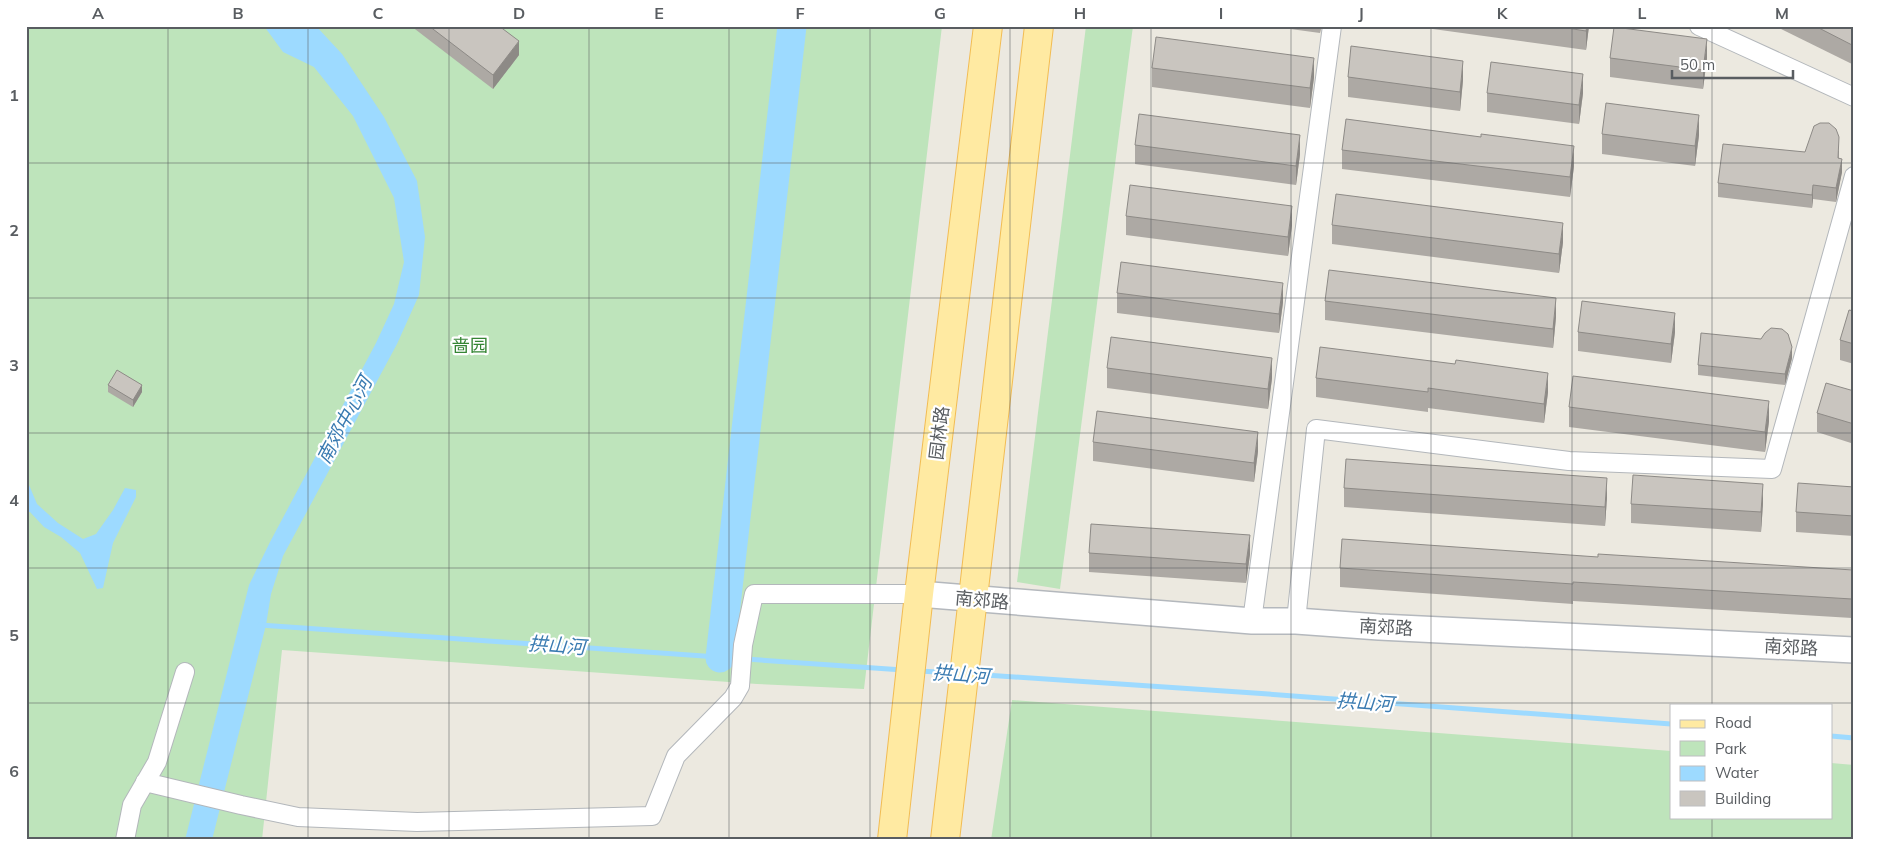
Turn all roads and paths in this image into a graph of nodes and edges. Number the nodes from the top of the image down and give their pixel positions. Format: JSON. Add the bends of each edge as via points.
{"nodes":[{"id":1,"x":988,"y":26,"type":"edge"},
{"id":2,"x":1040,"y":26,"type":"edge"},
{"id":3,"x":1332,"y":26,"type":"edge"},
{"id":4,"x":1699,"y":26,"type":"edge"},
{"id":5,"x":1854,"y":97,"type":"edge"},
{"id":6,"x":1854,"y":176,"type":"edge"},
{"id":7,"x":919,"y":594,"type":"junction"},
{"id":8,"x":972,"y":600,"type":"junction"},
{"id":9,"x":1252,"y":621,"type":"junction"},
{"id":10,"x":1296,"y":621,"type":"junction"},
{"id":11,"x":1854,"y":650,"type":"edge"},
{"id":12,"x":185,"y":672,"type":"dead end"},
{"id":13,"x":145,"y":782,"type":"junction"},
{"id":14,"x":124,"y":840,"type":"edge"},
{"id":15,"x":892,"y":840,"type":"edge"},
{"id":16,"x":945,"y":840,"type":"edge"}],
"edges":[{"from":1,"to":7,"type":"main road","name":"园林路"},
{"from":2,"to":8,"type":"main road"},
{"from":3,"to":9,"type":"street"},
{"from":4,"to":5,"type":"street"},
{"from":6,"to":10,"type":"street","via":[[1772,469],[1569,461],[1316,430]]},
{"from":7,"to":8,"type":"street","name":"南郊路"},
{"from":7,"to":13,"type":"street","via":[[754,594],[743,645],[740,686],[734,698],[676,756],[652,816],[417,822],[298,817]]},
{"from":7,"to":15,"type":"main road","name":"园林路"},
{"from":8,"to":9,"type":"street","name":"南郊路"},
{"from":8,"to":16,"type":"main road"},
{"from":9,"to":10,"type":"street","name":"南郊路"},
{"from":10,"to":11,"type":"street","name":"南郊路"},
{"from":12,"to":13,"type":"street","via":[[156,762]]},
{"from":13,"to":14,"type":"street","via":[[132,805]]}]}
